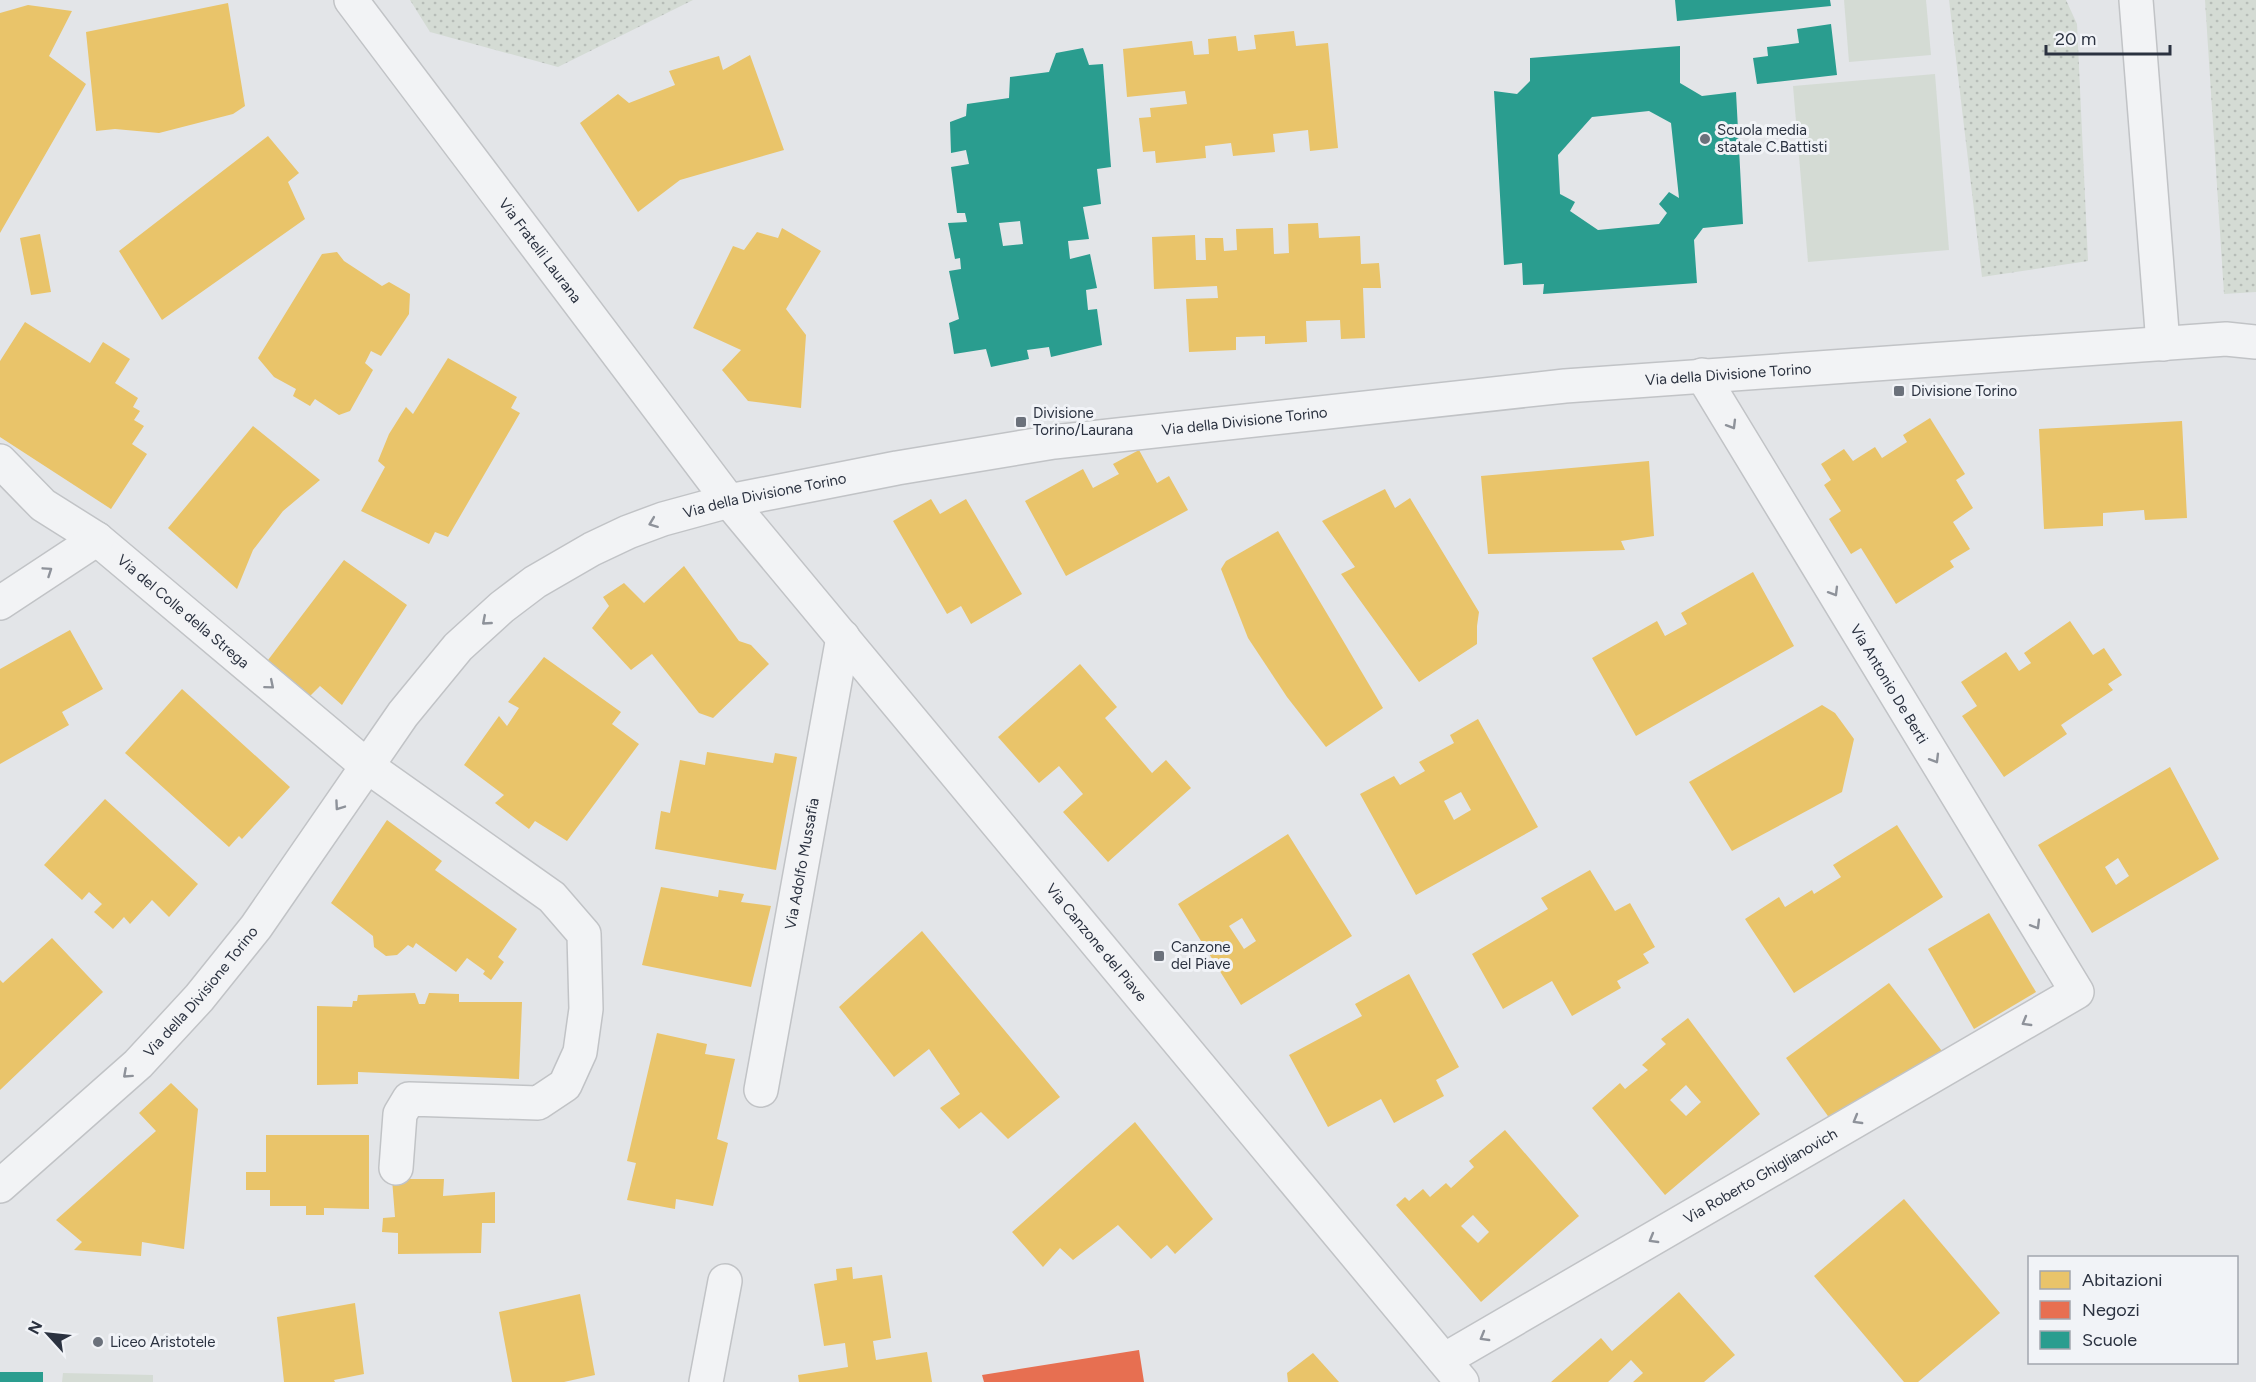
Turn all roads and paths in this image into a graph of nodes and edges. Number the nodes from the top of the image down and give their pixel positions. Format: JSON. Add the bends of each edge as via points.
{"nodes":[{"id":1,"x":351,"y":0,"type":"edge"},
{"id":2,"x":2136,"y":0,"type":"edge"},
{"id":3,"x":2246,"y":337,"type":"edge"},
{"id":4,"x":2163,"y":344,"type":"junction"},
{"id":5,"x":1702,"y":375,"type":"junction"},
{"id":6,"x":0,"y":461,"type":"edge"},
{"id":7,"x":729,"y":501,"type":"junction"},
{"id":8,"x":97,"y":539,"type":"junction"},
{"id":9,"x":0,"y":603,"type":"edge"},
{"id":10,"x":843,"y":637,"type":"junction"},
{"id":11,"x":367,"y":766,"type":"junction"},
{"id":12,"x":2077,"y":992,"type":"joint"},
{"id":13,"x":761,"y":1090,"type":"dead end"},
{"id":14,"x":396,"y":1168,"type":"dead end"},
{"id":15,"x":0,"y":1186,"type":"edge"},
{"id":16,"x":725,"y":1281,"type":"dead end"},
{"id":17,"x":1453,"y":1371,"type":"edge"},
{"id":18,"x":706,"y":1382,"type":"edge"}],
"edges":[{"from":1,"to":7,"type":"street","name":"Via Fratelli Laurana"},
{"from":2,"to":4,"type":"street"},
{"from":3,"to":4,"type":"street","name":"Via della Divisione Torino"},
{"from":4,"to":5,"type":"street","name":"Via della Divisione Torino"},
{"from":5,"to":7,"type":"street","name":"Via della Divisione Torino","via":[[1554,387],[1054,442]]},
{"from":5,"to":12,"type":"street","name":"Via Antonio De Berti","one_way":true},
{"from":6,"to":8,"type":"street","name":"Via del Colle della Strega","via":[[44,505]]},
{"from":7,"to":10,"type":"street","name":"Via Canzone del Piave"},
{"from":7,"to":11,"type":"street","name":"Via della Divisione Torino","one_way":true,"via":[[628,532],[535,582],[473,632],[442,664]]},
{"from":9,"to":8,"type":"street","one_way":true},
{"from":8,"to":11,"type":"street","name":"Via del Colle della Strega","one_way":true},
{"from":10,"to":13,"type":"street","name":"Via Adolfo Mussafia"},
{"from":10,"to":17,"type":"street","name":"Via Canzone del Piave"},
{"from":11,"to":14,"type":"street","via":[[552,897],[584,934],[586,1009],[580,1052],[565,1085],[538,1103],[409,1100],[400,1114]]},
{"from":11,"to":15,"type":"street","name":"Via della Divisione Torino","one_way":true,"via":[[256,927],[199,998],[138,1064]]},
{"from":12,"to":17,"type":"street","name":"Via Roberto Ghiglianovich","one_way":true},
{"from":16,"to":18,"type":"street"}]}
